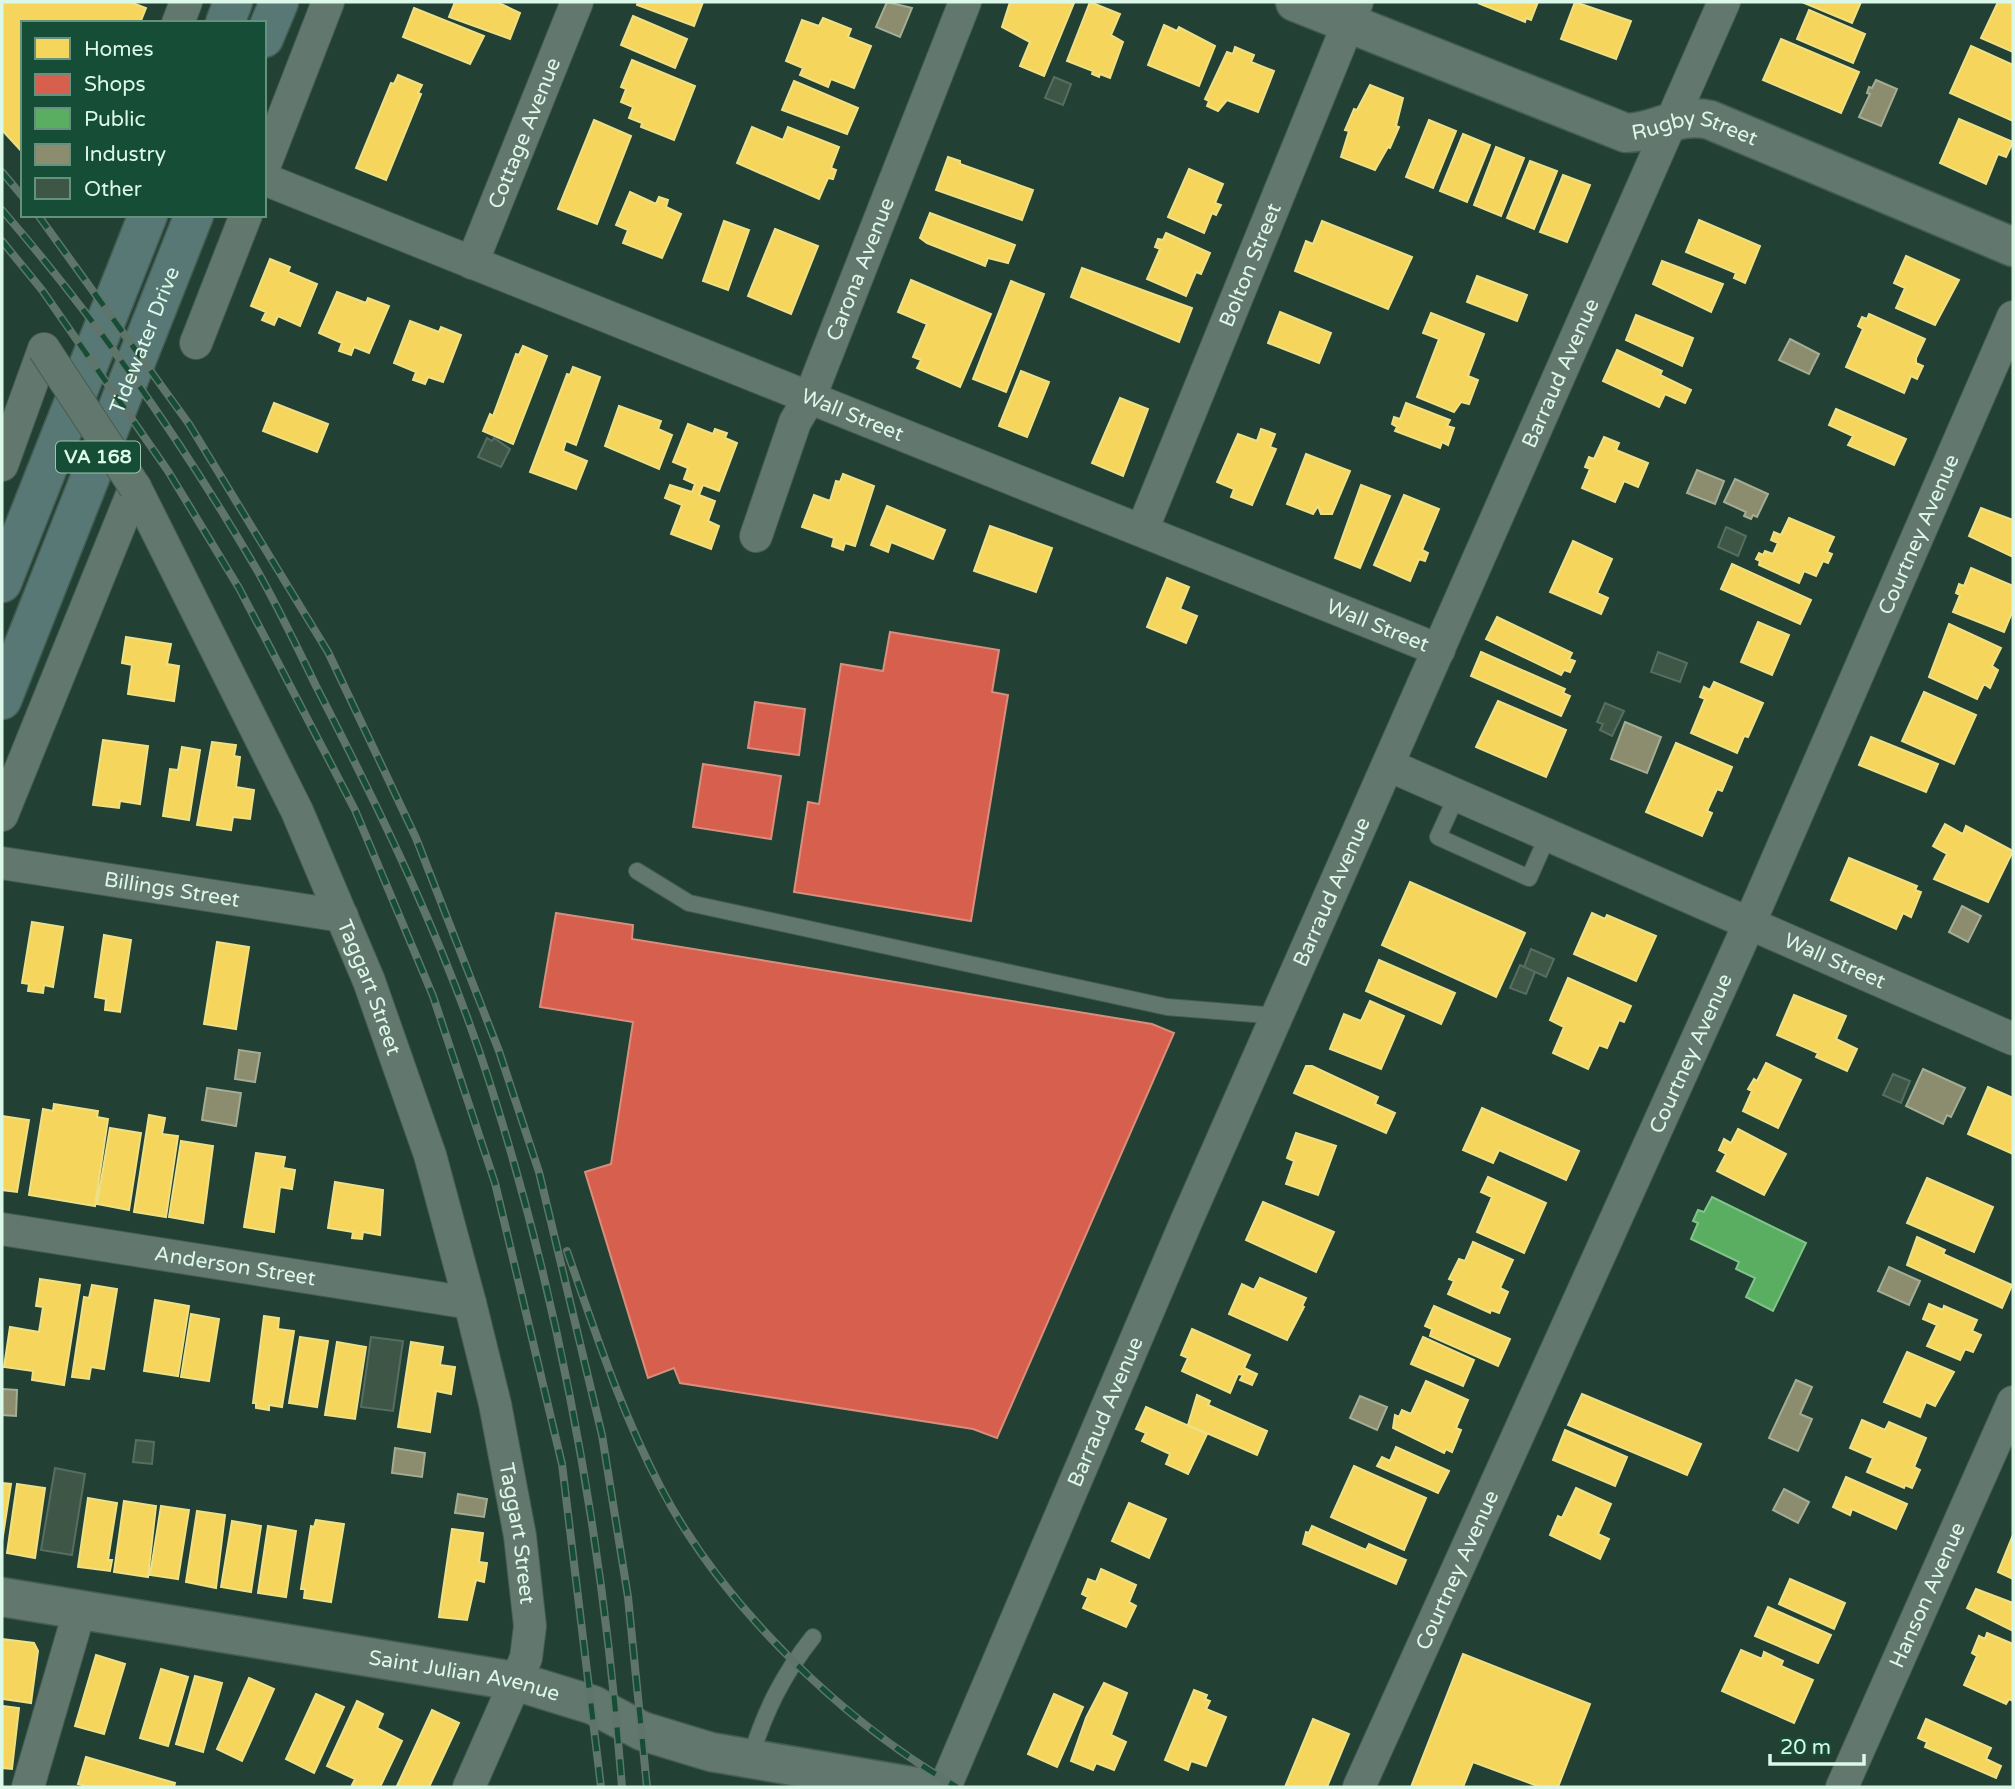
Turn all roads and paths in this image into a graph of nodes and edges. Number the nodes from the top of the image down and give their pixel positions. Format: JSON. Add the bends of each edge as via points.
{"nodes":[{"id":1,"x":186,"y":2,"type":"edge"},
{"id":2,"x":233,"y":2,"type":"edge"},
{"id":3,"x":279,"y":2,"type":"edge"},
{"id":4,"x":328,"y":2,"type":"edge"},
{"id":5,"x":577,"y":2,"type":"edge"},
{"id":6,"x":965,"y":2,"type":"edge"},
{"id":7,"x":1295,"y":2,"type":"edge"},
{"id":8,"x":1724,"y":2,"type":"edge"},
{"id":9,"x":1353,"y":13,"type":"edge"},
{"id":10,"x":178,"y":21,"type":"edge"},
{"id":11,"x":226,"y":21,"type":"edge"},
{"id":12,"x":266,"y":33,"type":"edge"},
{"id":13,"x":1672,"y":120,"type":"junction"},
{"id":14,"x":266,"y":162,"type":"edge"},
{"id":15,"x":266,"y":180,"type":"edge"},
{"id":16,"x":147,"y":217,"type":"edge"},
{"id":17,"x":193,"y":217,"type":"edge"},
{"id":18,"x":245,"y":217,"type":"edge"},
{"id":19,"x":2013,"y":247,"type":"edge"},
{"id":20,"x":472,"y":263,"type":"junction"},
{"id":21,"x":2013,"y":317,"type":"edge"},
{"id":22,"x":196,"y":343,"type":"dead end"},
{"id":23,"x":810,"y":397,"type":"junction"},
{"id":24,"x":2,"y":465,"type":"edge"},
{"id":25,"x":135,"y":487,"type":"junction"},
{"id":26,"x":1143,"y":528,"type":"junction"},
{"id":27,"x":756,"y":536,"type":"dead end"},
{"id":28,"x":2,"y":583,"type":"edge"},
{"id":29,"x":1439,"y":650,"type":"junction"},
{"id":30,"x":2,"y":700,"type":"edge"},
{"id":31,"x":1388,"y":765,"type":"junction"},
{"id":32,"x":1457,"y":795,"type":"junction"},
{"id":33,"x":2,"y":815,"type":"edge"},
{"id":34,"x":1548,"y":835,"type":"junction"},
{"id":35,"x":2,"y":863,"type":"edge"},
{"id":36,"x":637,"y":871,"type":"dead end"},
{"id":37,"x":342,"y":916,"type":"junction"},
{"id":38,"x":1750,"y":922,"type":"junction"},
{"id":39,"x":1277,"y":1016,"type":"junction"},
{"id":40,"x":2013,"y":1039,"type":"edge"},
{"id":41,"x":2,"y":1229,"type":"edge"},
{"id":42,"x":470,"y":1303,"type":"junction"},
{"id":43,"x":2013,"y":1402,"type":"edge"},
{"id":44,"x":2,"y":1597,"type":"edge"},
{"id":45,"x":80,"y":1609,"type":"junction"},
{"id":46,"x":813,"y":1637,"type":"dead end"},
{"id":47,"x":515,"y":1681,"type":"junction"},
{"id":48,"x":750,"y":1759,"type":"junction"},
{"id":49,"x":28,"y":1787,"type":"edge"},
{"id":50,"x":469,"y":1787,"type":"edge"},
{"id":51,"x":918,"y":1787,"type":"edge"},
{"id":52,"x":946,"y":1787,"type":"edge"},
{"id":53,"x":1359,"y":1787,"type":"edge"},
{"id":54,"x":1842,"y":1787,"type":"edge"}],
"edges":[{"from":1,"to":10,"type":"street"},
{"from":2,"to":11,"type":"highway"},
{"from":3,"to":12,"type":"highway"},
{"from":4,"to":14,"type":"street"},
{"from":5,"to":20,"type":"street","name":"Cottage Avenue"},
{"from":6,"to":23,"type":"street","name":"Carona Avenue"},
{"from":7,"to":9,"type":"street","name":"Rugby Street"},
{"from":8,"to":13,"type":"street","name":"Barraud Avenue"},
{"from":9,"to":13,"type":"street","name":"Rugby Street","via":[[1626,134],[1643,134]]},
{"from":9,"to":26,"type":"street","name":"Bolton Street"},
{"from":13,"to":19,"type":"street","name":"Rugby Street","via":[[1710,120]]},
{"from":13,"to":29,"type":"street","name":"Barraud Avenue"},
{"from":15,"to":20,"type":"street","name":"Wall Street"},
{"from":16,"to":28,"type":"highway","name":"Tidewater Drive","number":"VA 168"},
{"from":17,"to":30,"type":"highway","name":"Tidewater Drive","number":"VA 168"},
{"from":18,"to":22,"type":"street"},
{"from":20,"to":23,"type":"street","name":"Wall Street"},
{"from":21,"to":38,"type":"street","name":"Courtney Avenue"},
{"from":23,"to":26,"type":"street","name":"Wall Street"},
{"from":23,"to":27,"type":"street","name":"Carona Avenue","via":[[795,422]]},
{"from":24,"to":25,"type":"street","name":"Taggart Street","bridge":true,"via":[[44,349]]},
{"from":25,"to":33,"type":"street"},
{"from":25,"to":37,"type":"street","name":"Taggart Street","via":[[297,811]]},
{"from":26,"to":29,"type":"street","name":"Wall Street"},
{"from":29,"to":31,"type":"street","name":"Barraud Avenue"},
{"from":31,"to":32,"type":"street","name":"Wall Street"},
{"from":31,"to":39,"type":"street","name":"Barraud Avenue"},
{"from":32,"to":34,"type":"street","name":"Wall Street"},
{"from":32,"to":34,"type":"lane","via":[[1437,837],[1529,878]]},
{"from":34,"to":38,"type":"street","name":"Wall Street"},
{"from":35,"to":37,"type":"street","name":"Billings Street"},
{"from":36,"to":39,"type":"lane","via":[[689,903],[1167,1007]]},
{"from":37,"to":42,"type":"street","name":"Taggart Street","via":[[416,1111]]},
{"from":38,"to":40,"type":"street","name":"Wall Street"},
{"from":38,"to":53,"type":"street","name":"Courtney Avenue"},
{"from":39,"to":52,"type":"street","name":"Barraud Avenue"},
{"from":41,"to":42,"type":"street","name":"Anderson Street"},
{"from":42,"to":47,"type":"street","name":"Taggart Street","via":[[520,1536],[530,1626],[526,1658]]},
{"from":43,"to":54,"type":"street","name":"Hanson Avenue"},
{"from":44,"to":45,"type":"street","name":"Saint Julian Avenue"},
{"from":45,"to":47,"type":"street","name":"Saint Julian Avenue"},
{"from":45,"to":49,"type":"street"},
{"from":46,"to":48,"type":"lane","via":[[766,1708]]},
{"from":47,"to":48,"type":"street","name":"Saint Julian Avenue","via":[[593,1705],[642,1731]]},
{"from":47,"to":50,"type":"street"},
{"from":48,"to":51,"type":"street","name":"Saint Julian Avenue"}]}
